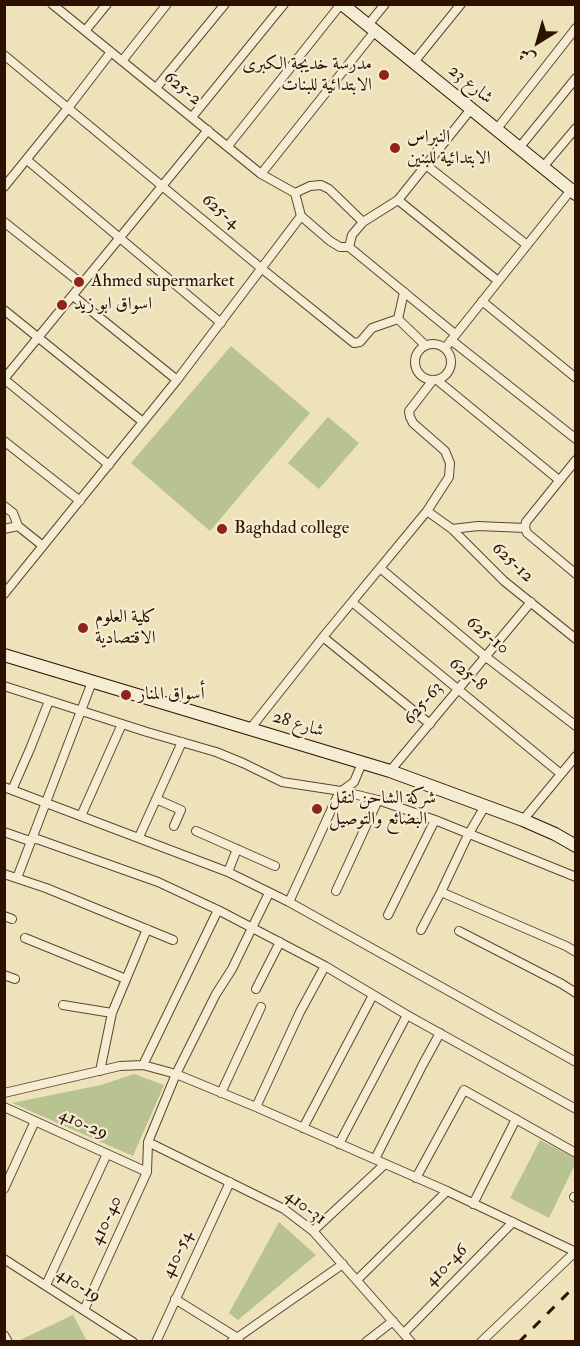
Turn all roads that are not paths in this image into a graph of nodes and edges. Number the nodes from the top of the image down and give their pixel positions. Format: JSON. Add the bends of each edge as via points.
{"nodes":[{"id":1,"x":52,"y":4,"type":"edge"},
{"id":2,"x":107,"y":4,"type":"edge"},
{"id":3,"x":167,"y":4,"type":"edge"},
{"id":4,"x":225,"y":4,"type":"edge"},
{"id":5,"x":284,"y":4,"type":"edge"},
{"id":6,"x":342,"y":4,"type":"edge"},
{"id":7,"x":385,"y":4,"type":"edge"},
{"id":8,"x":461,"y":4,"type":"edge"},
{"id":9,"x":371,"y":28,"type":"junction"},
{"id":10,"x":576,"y":28,"type":"edge"},
{"id":11,"x":85,"y":31,"type":"junction"},
{"id":12,"x":111,"y":52,"type":"junction"},
{"id":13,"x":4,"y":55,"type":"edge"},
{"id":14,"x":122,"y":61,"type":"junction"},
{"id":15,"x":414,"y":63,"type":"junction"},
{"id":16,"x":576,"y":78,"type":"edge"},
{"id":17,"x":156,"y":88,"type":"junction"},
{"id":18,"x":68,"y":108,"type":"junction"},
{"id":19,"x":471,"y":110,"type":"junction"},
{"id":20,"x":192,"y":117,"type":"junction"},
{"id":21,"x":576,"y":128,"type":"edge"},
{"id":22,"x":208,"y":130,"type":"junction"},
{"id":23,"x":496,"y":130,"type":"junction"},
{"id":24,"x":228,"y":147,"type":"junction"},
{"id":25,"x":519,"y":148,"type":"junction"},
{"id":26,"x":27,"y":160,"type":"junction"},
{"id":27,"x":426,"y":165,"type":"junction"},
{"id":28,"x":543,"y":167,"type":"junction"},
{"id":29,"x":261,"y":174,"type":"junction"},
{"id":30,"x":162,"y":186,"type":"junction"},
{"id":31,"x":4,"y":187,"type":"edge"},
{"id":32,"x":573,"y":192,"type":"edge"},
{"id":33,"x":295,"y":193,"type":"junction"},
{"id":34,"x":398,"y":200,"type":"junction"},
{"id":35,"x":301,"y":216,"type":"junction"},
{"id":36,"x":4,"y":222,"type":"edge"},
{"id":37,"x":363,"y":222,"type":"junction"},
{"id":38,"x":120,"y":238,"type":"junction"},
{"id":39,"x":527,"y":245,"type":"junction"},
{"id":40,"x":349,"y":247,"type":"junction"},
{"id":41,"x":261,"y":268,"type":"junction"},
{"id":42,"x":498,"y":281,"type":"junction"},
{"id":43,"x":82,"y":284,"type":"junction"},
{"id":44,"x":404,"y":292,"type":"junction"},
{"id":45,"x":73,"y":296,"type":"junction"},
{"id":46,"x":482,"y":301,"type":"junction"},
{"id":47,"x":4,"y":310,"type":"edge"},
{"id":48,"x":398,"y":319,"type":"junction"},
{"id":49,"x":221,"y":322,"type":"junction"},
{"id":50,"x":39,"y":337,"type":"junction"},
{"id":51,"x":453,"y":337,"type":"junction"},
{"id":52,"x":425,"y":345,"type":"junction"},
{"id":53,"x":445,"y":348,"type":"junction"},
{"id":54,"x":576,"y":378,"type":"edge"},
{"id":55,"x":5,"y":379,"type":"edge"},
{"id":56,"x":177,"y":380,"type":"junction"},
{"id":57,"x":435,"y":380,"type":"junction"},
{"id":58,"x":143,"y":422,"type":"junction"},
{"id":59,"x":576,"y":439,"type":"edge"},
{"id":60,"x":4,"y":441,"type":"edge"},
{"id":61,"x":576,"y":460,"type":"edge"},
{"id":62,"x":109,"y":465,"type":"junction"},
{"id":63,"x":559,"y":480,"type":"junction"},
{"id":64,"x":80,"y":501,"type":"junction"},
{"id":65,"x":4,"y":506,"type":"edge"},
{"id":66,"x":427,"y":511,"type":"junction"},
{"id":67,"x":18,"y":526,"type":"junction"},
{"id":68,"x":525,"y":528,"type":"junction"},
{"id":69,"x":4,"y":529,"type":"edge"},
{"id":70,"x":452,"y":529,"type":"junction"},
{"id":71,"x":43,"y":546,"type":"junction"},
{"id":72,"x":380,"y":568,"type":"junction"},
{"id":73,"x":575,"y":572,"type":"edge"},
{"id":74,"x":4,"y":594,"type":"edge"},
{"id":75,"x":352,"y":602,"type":"junction"},
{"id":76,"x":531,"y":603,"type":"junction"},
{"id":77,"x":323,"y":637,"type":"junction"},
{"id":78,"x":576,"y":639,"type":"edge"},
{"id":79,"x":4,"y":655,"type":"edge"},
{"id":80,"x":486,"y":657,"type":"junction"},
{"id":81,"x":92,"y":682,"type":"junction"},
{"id":82,"x":4,"y":686,"type":"edge"},
{"id":83,"x":458,"y":689,"type":"junction"},
{"id":84,"x":49,"y":700,"type":"junction"},
{"id":85,"x":81,"y":710,"type":"junction"},
{"id":86,"x":122,"y":724,"type":"junction"},
{"id":87,"x":429,"y":724,"type":"junction"},
{"id":88,"x":576,"y":726,"type":"edge"},
{"id":89,"x":250,"y":729,"type":"junction"},
{"id":90,"x":182,"y":742,"type":"junction"},
{"id":91,"x":576,"y":756,"type":"edge"},
{"id":92,"x":362,"y":763,"type":"junction"},
{"id":93,"x":390,"y":771,"type":"junction"},
{"id":94,"x":561,"y":774,"type":"junction"},
{"id":95,"x":8,"y":789,"type":"edge"},
{"id":96,"x":340,"y":791,"type":"junction"},
{"id":97,"x":156,"y":800,"type":"junction"},
{"id":98,"x":378,"y":800,"type":"junction"},
{"id":99,"x":46,"y":803,"type":"junction"},
{"id":100,"x":485,"y":806,"type":"junction"},
{"id":101,"x":81,"y":816,"type":"junction"},
{"id":102,"x":435,"y":820,"type":"junction"},
{"id":103,"x":523,"y":820,"type":"junction"},
{"id":104,"x":174,"y":826,"type":"dead end"},
{"id":105,"x":196,"y":831,"type":"dead end"},
{"id":106,"x":4,"y":832,"type":"edge"},
{"id":107,"x":468,"y":835,"type":"junction"},
{"id":108,"x":138,"y":837,"type":"junction"},
{"id":109,"x":32,"y":839,"type":"junction"},
{"id":110,"x":576,"y":846,"type":"edge"},
{"id":111,"x":237,"y":849,"type":"junction"},
{"id":112,"x":274,"y":866,"type":"dead end"},
{"id":113,"x":228,"y":872,"type":"junction"},
{"id":114,"x":4,"y":874,"type":"edge"},
{"id":115,"x":576,"y":877,"type":"edge"},
{"id":116,"x":17,"y":878,"type":"junction"},
{"id":117,"x":336,"y":891,"type":"dead end"},
{"id":118,"x":441,"y":892,"type":"junction"},
{"id":119,"x":269,"y":893,"type":"junction"},
{"id":120,"x":289,"y":902,"type":"junction"},
{"id":121,"x":219,"y":910,"type":"junction"},
{"id":122,"x":388,"y":915,"type":"dead end"},
{"id":123,"x":253,"y":928,"type":"junction"},
{"id":124,"x":147,"y":929,"type":"junction"},
{"id":125,"x":421,"y":930,"type":"dead end"},
{"id":126,"x":459,"y":931,"type":"dead end"},
{"id":127,"x":25,"y":939,"type":"dead end"},
{"id":128,"x":173,"y":940,"type":"dead end"},
{"id":129,"x":280,"y":942,"type":"junction"},
{"id":130,"x":576,"y":952,"type":"edge"},
{"id":131,"x":325,"y":966,"type":"junction"},
{"id":132,"x":4,"y":975,"type":"edge"},
{"id":133,"x":15,"y":979,"type":"dead end"},
{"id":134,"x":126,"y":979,"type":"junction"},
{"id":135,"x":256,"y":989,"type":"dead end"},
{"id":136,"x":576,"y":993,"type":"edge"},
{"id":137,"x":373,"y":995,"type":"junction"},
{"id":138,"x":63,"y":1005,"type":"dead end"},
{"id":139,"x":261,"y":1007,"type":"dead end"},
{"id":140,"x":112,"y":1013,"type":"junction"},
{"id":141,"x":407,"y":1015,"type":"junction"},
{"id":142,"x":440,"y":1033,"type":"junction"},
{"id":143,"x":576,"y":1062,"type":"edge"},
{"id":144,"x":143,"y":1065,"type":"junction"},
{"id":145,"x":100,"y":1071,"type":"junction"},
{"id":146,"x":176,"y":1074,"type":"junction"},
{"id":147,"x":4,"y":1093,"type":"edge"},
{"id":148,"x":221,"y":1093,"type":"junction"},
{"id":149,"x":4,"y":1107,"type":"edge"},
{"id":150,"x":256,"y":1107,"type":"junction"},
{"id":151,"x":576,"y":1109,"type":"edge"},
{"id":152,"x":516,"y":1119,"type":"junction"},
{"id":153,"x":35,"y":1121,"type":"junction"},
{"id":154,"x":303,"y":1128,"type":"junction"},
{"id":155,"x":148,"y":1142,"type":"junction"},
{"id":156,"x":339,"y":1144,"type":"junction"},
{"id":157,"x":576,"y":1153,"type":"edge"},
{"id":158,"x":106,"y":1154,"type":"junction"},
{"id":159,"x":375,"y":1159,"type":"junction"},
{"id":160,"x":385,"y":1164,"type":"junction"},
{"id":161,"x":147,"y":1172,"type":"junction"},
{"id":162,"x":416,"y":1178,"type":"junction"},
{"id":163,"x":230,"y":1182,"type":"junction"},
{"id":164,"x":4,"y":1188,"type":"edge"},
{"id":165,"x":447,"y":1191,"type":"junction"},
{"id":166,"x":473,"y":1204,"type":"junction"},
{"id":167,"x":513,"y":1222,"type":"junction"},
{"id":168,"x":313,"y":1231,"type":"junction"},
{"id":169,"x":575,"y":1252,"type":"edge"},
{"id":170,"x":4,"y":1259,"type":"edge"},
{"id":171,"x":343,"y":1264,"type":"junction"},
{"id":172,"x":357,"y":1280,"type":"junction"},
{"id":173,"x":46,"y":1285,"type":"junction"},
{"id":174,"x":175,"y":1299,"type":"junction"},
{"id":175,"x":84,"y":1310,"type":"junction"},
{"id":176,"x":393,"y":1321,"type":"junction"},
{"id":177,"x":404,"y":1333,"type":"junction"},
{"id":178,"x":4,"y":1335,"type":"edge"},
{"id":179,"x":235,"y":1340,"type":"edge"},
{"id":180,"x":8,"y":1341,"type":"edge"},
{"id":181,"x":133,"y":1341,"type":"edge"},
{"id":182,"x":156,"y":1341,"type":"edge"},
{"id":183,"x":366,"y":1341,"type":"edge"},
{"id":184,"x":411,"y":1341,"type":"edge"},
{"id":185,"x":481,"y":1341,"type":"edge"}],
"edges":[{"from":1,"to":11,"type":"street","name":"625-2"},
{"from":2,"to":11,"type":"street"},
{"from":3,"to":14,"type":"street"},
{"from":4,"to":17,"type":"street"},
{"from":5,"to":20,"type":"street"},
{"from":6,"to":9,"type":"street","name":"شارع 23"},
{"from":6,"to":24,"type":"street"},
{"from":7,"to":9,"type":"street"},
{"from":8,"to":15,"type":"street"},
{"from":9,"to":15,"type":"street","name":"شارع 23"},
{"from":9,"to":29,"type":"street"},
{"from":10,"to":23,"type":"street"},
{"from":11,"to":12,"type":"street","name":"625-2"},
{"from":12,"to":14,"type":"street","name":"625-2"},
{"from":12,"to":18,"type":"street"},
{"from":13,"to":18,"type":"street","name":"625-4"},
{"from":14,"to":17,"type":"street","name":"625-2"},
{"from":15,"to":19,"type":"street","name":"شارع 23"},
{"from":16,"to":25,"type":"street"},
{"from":17,"to":20,"type":"street","name":"625-2"},
{"from":18,"to":26,"type":"street"},
{"from":18,"to":30,"type":"street","name":"625-4"},
{"from":19,"to":23,"type":"street","name":"شارع 23"},
{"from":19,"to":27,"type":"street"},
{"from":20,"to":22,"type":"street","name":"625-2"},
{"from":21,"to":28,"type":"street"},
{"from":22,"to":24,"type":"street","name":"625-2"},
{"from":22,"to":30,"type":"street"},
{"from":23,"to":25,"type":"street","name":"شارع 23"},
{"from":24,"to":29,"type":"street","name":"625-2"},
{"from":25,"to":28,"type":"street","name":"شارع 23"},
{"from":26,"to":31,"type":"street"},
{"from":26,"to":38,"type":"street"},
{"from":27,"to":34,"type":"street"},
{"from":27,"to":39,"type":"street"},
{"from":28,"to":32,"type":"street","name":"شارع 23"},
{"from":29,"to":33,"type":"street","name":"625-2"},
{"from":30,"to":38,"type":"street"},
{"from":30,"to":41,"type":"street","name":"625-4"},
{"from":32,"to":39,"type":"street"},
{"from":33,"to":35,"type":"street"},
{"from":33,"to":37,"type":"street","via":[[321,185]]},
{"from":34,"to":37,"type":"street"},
{"from":34,"to":42,"type":"street"},
{"from":35,"to":40,"type":"street","via":[[330,241]]},
{"from":35,"to":41,"type":"street"},
{"from":36,"to":43,"type":"street"},
{"from":37,"to":40,"type":"street"},
{"from":38,"to":43,"type":"street"},
{"from":38,"to":49,"type":"street"},
{"from":39,"to":42,"type":"street"},
{"from":40,"to":44,"type":"street"},
{"from":41,"to":48,"type":"street","name":"625-4","via":[[354,343],[360,342],[372,328]]},
{"from":41,"to":49,"type":"street"},
{"from":42,"to":46,"type":"street"},
{"from":43,"to":45,"type":"street"},
{"from":44,"to":48,"type":"street"},
{"from":44,"to":51,"type":"street"},
{"from":45,"to":50,"type":"street"},
{"from":45,"to":56,"type":"street"},
{"from":46,"to":51,"type":"street"},
{"from":46,"to":54,"type":"street"},
{"from":47,"to":50,"type":"street"},
{"from":48,"to":52,"type":"street"},
{"from":49,"to":56,"type":"street"},
{"from":50,"to":55,"type":"street"},
{"from":50,"to":58,"type":"street"},
{"from":51,"to":53,"type":"street"},
{"from":51,"to":59,"type":"street"},
{"from":52,"to":53,"type":"street"},
{"from":52,"to":57,"type":"street","via":[[417,354],[415,365],[421,376]]},
{"from":53,"to":57,"type":"street","via":[[451,358],[450,369]]},
{"from":55,"to":62,"type":"street"},
{"from":56,"to":58,"type":"street"},
{"from":57,"to":63,"type":"street"},
{"from":57,"to":66,"type":"street","via":[[409,411],[413,423],[445,451],[450,463],[449,477]]},
{"from":58,"to":62,"type":"street"},
{"from":60,"to":64,"type":"street"},
{"from":61,"to":63,"type":"street"},
{"from":62,"to":64,"type":"street"},
{"from":63,"to":68,"type":"street"},
{"from":64,"to":71,"type":"street"},
{"from":65,"to":67,"type":"street","via":[[13,513]]},
{"from":66,"to":70,"type":"street","name":"625-12"},
{"from":66,"to":72,"type":"street"},
{"from":67,"to":69,"type":"street"},
{"from":67,"to":71,"type":"street"},
{"from":68,"to":70,"type":"street"},
{"from":68,"to":73,"type":"street","via":[[527,534]]},
{"from":70,"to":76,"type":"street","name":"625-12"},
{"from":71,"to":74,"type":"street"},
{"from":72,"to":75,"type":"street"},
{"from":72,"to":80,"type":"street","name":"625-10"},
{"from":75,"to":77,"type":"street"},
{"from":75,"to":83,"type":"street","name":"625-8"},
{"from":76,"to":78,"type":"street","name":"625-12"},
{"from":76,"to":80,"type":"street","name":"625-63"},
{"from":77,"to":87,"type":"street"},
{"from":77,"to":89,"type":"street"},
{"from":79,"to":81,"type":"street","name":"شارع 28"},
{"from":80,"to":83,"type":"street","name":"625-63"},
{"from":80,"to":88,"type":"street","name":"625-10"},
{"from":81,"to":85,"type":"street"},
{"from":81,"to":89,"type":"street","name":"شارع 28"},
{"from":82,"to":84,"type":"street"},
{"from":83,"to":87,"type":"street","name":"625-63"},
{"from":83,"to":94,"type":"street","name":"625-8"},
{"from":84,"to":85,"type":"street"},
{"from":84,"to":95,"type":"street","via":[[30,749]]},
{"from":85,"to":86,"type":"street"},
{"from":85,"to":99,"type":"street"},
{"from":86,"to":90,"type":"street"},
{"from":86,"to":101,"type":"street"},
{"from":87,"to":93,"type":"street","name":"625-63"},
{"from":89,"to":92,"type":"street","name":"شارع 28"},
{"from":90,"to":96,"type":"street","via":[[234,759],[282,782]]},
{"from":90,"to":97,"type":"street"},
{"from":91,"to":94,"type":"street"},
{"from":92,"to":93,"type":"street","name":"شارع 28"},
{"from":92,"to":96,"type":"street","via":[[354,782]]},
{"from":93,"to":100,"type":"street","name":"شارع 28"},
{"from":94,"to":103,"type":"street"},
{"from":95,"to":99,"type":"street"},
{"from":96,"to":98,"type":"street"},
{"from":96,"to":120,"type":"street"},
{"from":97,"to":104,"type":"street","via":[[181,810]]},
{"from":97,"to":108,"type":"street"},
{"from":98,"to":102,"type":"street"},
{"from":98,"to":117,"type":"street"},
{"from":99,"to":101,"type":"street"},
{"from":99,"to":109,"type":"street"},
{"from":100,"to":103,"type":"street","name":"شارع 28"},
{"from":100,"to":107,"type":"street"},
{"from":101,"to":108,"type":"street"},
{"from":102,"to":107,"type":"street"},
{"from":102,"to":122,"type":"street"},
{"from":103,"to":110,"type":"street","name":"شارع 28"},
{"from":105,"to":111,"type":"street"},
{"from":106,"to":109,"type":"street"},
{"from":107,"to":115,"type":"street"},
{"from":107,"to":118,"type":"street"},
{"from":108,"to":113,"type":"street"},
{"from":109,"to":116,"type":"street"},
{"from":109,"to":121,"type":"street","via":[[158,882]]},
{"from":111,"to":112,"type":"street"},
{"from":111,"to":113,"type":"street"},
{"from":113,"to":119,"type":"street"},
{"from":114,"to":116,"type":"street"},
{"from":116,"to":124,"type":"street"},
{"from":118,"to":125,"type":"street"},
{"from":118,"to":130,"type":"street"},
{"from":119,"to":120,"type":"street"},
{"from":119,"to":123,"type":"street"},
{"from":120,"to":143,"type":"street"},
{"from":121,"to":123,"type":"street"},
{"from":121,"to":144,"type":"street"},
{"from":123,"to":129,"type":"street"},
{"from":123,"to":146,"type":"street"},
{"from":124,"to":128,"type":"street"},
{"from":124,"to":134,"type":"street"},
{"from":126,"to":136,"type":"street"},
{"from":127,"to":134,"type":"street"},
{"from":129,"to":131,"type":"street"},
{"from":129,"to":135,"type":"street"},
{"from":131,"to":137,"type":"street"},
{"from":131,"to":150,"type":"street"},
{"from":132,"to":133,"type":"street"},
{"from":134,"to":140,"type":"street"},
{"from":137,"to":141,"type":"street"},
{"from":137,"to":154,"type":"street"},
{"from":138,"to":140,"type":"street"},
{"from":139,"to":148,"type":"street"},
{"from":140,"to":145,"type":"street"},
{"from":141,"to":142,"type":"street"},
{"from":141,"to":156,"type":"street"},
{"from":142,"to":151,"type":"street"},
{"from":142,"to":159,"type":"street"},
{"from":144,"to":145,"type":"street"},
{"from":144,"to":146,"type":"street"},
{"from":145,"to":147,"type":"street"},
{"from":146,"to":148,"type":"street"},
{"from":146,"to":155,"type":"street"},
{"from":148,"to":150,"type":"street"},
{"from":149,"to":153,"type":"street","name":"410-29"},
{"from":150,"to":154,"type":"street"},
{"from":152,"to":157,"type":"street"},
{"from":152,"to":162,"type":"street","via":[[464,1090]]},
{"from":152,"to":166,"type":"street"},
{"from":153,"to":158,"type":"street","name":"410-29"},
{"from":153,"to":164,"type":"street"},
{"from":154,"to":156,"type":"street"},
{"from":155,"to":161,"type":"street","name":"410-40"},
{"from":155,"to":163,"type":"street","name":"410-31"},
{"from":156,"to":159,"type":"street"},
{"from":158,"to":161,"type":"street","name":"410-29"},
{"from":158,"to":173,"type":"street"},
{"from":159,"to":160,"type":"street"},
{"from":160,"to":162,"type":"street"},
{"from":160,"to":168,"type":"street"},
{"from":161,"to":175,"type":"street","name":"410-40"},
{"from":162,"to":165,"type":"street"},
{"from":163,"to":168,"type":"street","name":"410-31","via":[[284,1209]]},
{"from":163,"to":174,"type":"street","name":"410-54"},
{"from":165,"to":166,"type":"street"},
{"from":165,"to":172,"type":"street"},
{"from":166,"to":167,"type":"street"},
{"from":167,"to":169,"type":"street"},
{"from":167,"to":177,"type":"street","name":"410-46"},
{"from":168,"to":171,"type":"street","name":"410-31"},
{"from":169,"to":185,"type":"street"},
{"from":170,"to":173,"type":"street","name":"410-19"},
{"from":171,"to":172,"type":"street","name":"410-31"},
{"from":171,"to":179,"type":"street"},
{"from":172,"to":176,"type":"street","name":"410-31"},
{"from":173,"to":175,"type":"street","name":"410-19"},
{"from":174,"to":179,"type":"street"},
{"from":174,"to":182,"type":"street","name":"410-54"},
{"from":175,"to":181,"type":"street","name":"410-19"},
{"from":176,"to":177,"type":"street","name":"410-31"},
{"from":176,"to":183,"type":"street"},
{"from":177,"to":184,"type":"street","name":"410-31"},
{"from":178,"to":180,"type":"street"}]}
